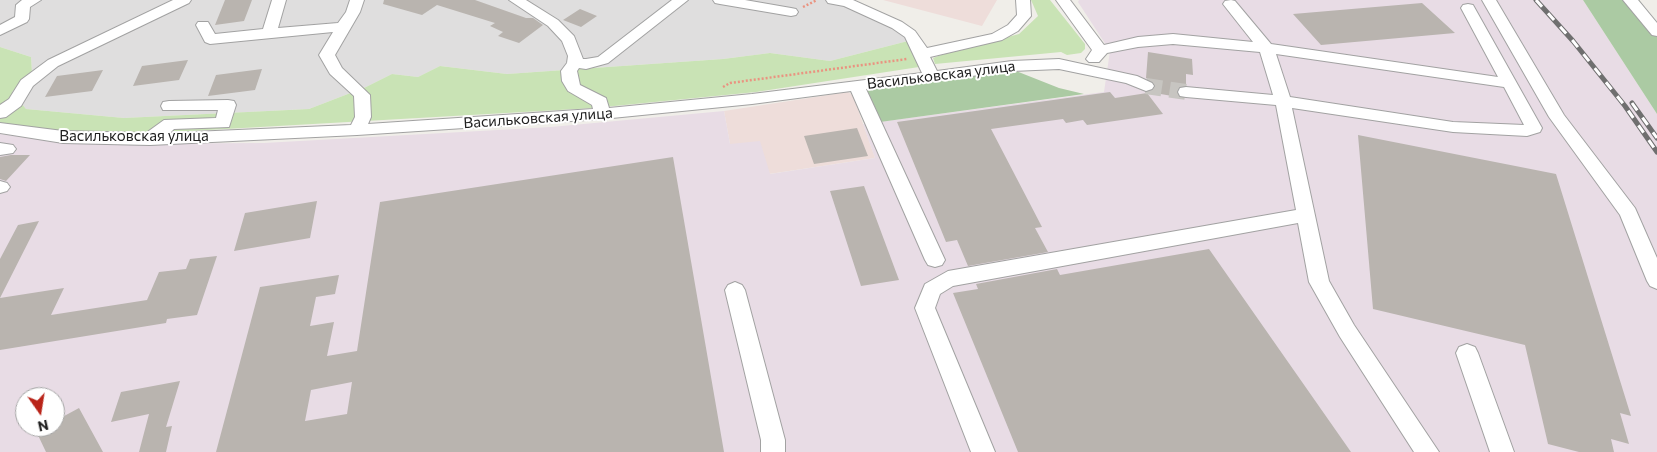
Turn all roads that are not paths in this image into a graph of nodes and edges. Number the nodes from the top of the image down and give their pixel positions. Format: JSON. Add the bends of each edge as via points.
{"nodes":[{"id":1,"x":34,"y":0,"type":"edge"},
{"id":2,"x":184,"y":0,"type":"edge"},
{"id":3,"x":279,"y":0,"type":"edge"},
{"id":4,"x":357,"y":0,"type":"edge"},
{"id":5,"x":516,"y":0,"type":"edge"},
{"id":6,"x":681,"y":0,"type":"edge"},
{"id":7,"x":720,"y":0,"type":"edge"},
{"id":8,"x":834,"y":0,"type":"edge"},
{"id":9,"x":1023,"y":0,"type":"edge"},
{"id":10,"x":1063,"y":0,"type":"edge"},
{"id":11,"x":1489,"y":0,"type":"edge"},
{"id":12,"x":1630,"y":0,"type":"edge"},
{"id":13,"x":1230,"y":4,"type":"dead end"},
{"id":14,"x":1468,"y":8,"type":"dead end"},
{"id":15,"x":791,"y":12,"type":"dead end"},
{"id":16,"x":203,"y":25,"type":"dead end"},
{"id":17,"x":342,"y":28,"type":"junction"},
{"id":18,"x":0,"y":31,"type":"edge"},
{"id":19,"x":1657,"y":32,"type":"edge"},
{"id":20,"x":270,"y":33,"type":"junction"},
{"id":21,"x":1266,"y":48,"type":"junction"},
{"id":22,"x":1100,"y":50,"type":"junction"},
{"id":23,"x":922,"y":54,"type":"junction"},
{"id":24,"x":575,"y":63,"type":"junction"},
{"id":25,"x":1074,"y":66,"type":"junction"},
{"id":26,"x":931,"y":75,"type":"junction"},
{"id":27,"x":1141,"y":81,"type":"tunnel mouth"},
{"id":28,"x":1510,"y":83,"type":"junction"},
{"id":29,"x":856,"y":85,"type":"junction"},
{"id":30,"x":1186,"y":88,"type":"tunnel mouth"},
{"id":31,"x":1283,"y":102,"type":"junction"},
{"id":32,"x":169,"y":106,"type":"dead end"},
{"id":33,"x":0,"y":113,"type":"edge"},
{"id":34,"x":602,"y":114,"type":"junction"},
{"id":35,"x":0,"y":128,"type":"edge"},
{"id":36,"x":357,"y":130,"type":"junction"},
{"id":37,"x":150,"y":139,"type":"junction"},
{"id":38,"x":1306,"y":215,"type":"junction"},
{"id":39,"x":935,"y":260,"type":"dead end"},
{"id":40,"x":1657,"y":281,"type":"edge"},
{"id":41,"x":735,"y":290,"type":"dead end"},
{"id":42,"x":1467,"y":353,"type":"dead end"},
{"id":43,"x":773,"y":452,"type":"edge"},
{"id":44,"x":983,"y":452,"type":"edge"},
{"id":45,"x":1427,"y":452,"type":"edge"},
{"id":46,"x":1502,"y":452,"type":"edge"}],
"edges":[{"from":1,"to":18,"type":"street","via":[[23,5],[22,19]]},
{"from":2,"to":33,"type":"street","via":[[53,63],[27,83],[15,102]]},
{"from":3,"to":20,"type":"street"},
{"from":4,"to":17,"type":"street"},
{"from":5,"to":24,"type":"street","via":[[553,24],[569,39],[576,56]]},
{"from":6,"to":24,"type":"street","via":[[603,60]]},
{"from":7,"to":15,"type":"street"},
{"from":8,"to":23,"type":"street","via":[[897,25],[910,34]]},
{"from":9,"to":23,"type":"street","via":[[1024,16],[1013,28],[996,37]]},
{"from":10,"to":22,"type":"street"},
{"from":11,"to":40,"type":"street","via":[[1557,117],[1628,213]]},
{"from":12,"to":19,"type":"street"},
{"from":13,"to":21,"type":"street"},
{"from":14,"to":28,"type":"street"},
{"from":16,"to":20,"type":"street","via":[[210,39]]},
{"from":17,"to":20,"type":"street"},
{"from":17,"to":36,"type":"street","via":[[327,56],[336,71],[362,95],[363,116]]},
{"from":21,"to":22,"type":"street","via":[[1173,39]]},
{"from":21,"to":28,"type":"street"},
{"from":21,"to":31,"type":"street"},
{"from":22,"to":25,"type":"street","via":[[1098,56]]},
{"from":23,"to":26,"type":"street"},
{"from":24,"to":34,"type":"street","via":[[569,71],[570,81],[574,88],[600,102]]},
{"from":25,"to":26,"type":"street","name":"Васильковская улица","via":[[1012,66]]},
{"from":25,"to":27,"type":"street","name":"Васильковская улица"},
{"from":26,"to":29,"type":"street","name":"Васильковская улица"},
{"from":28,"to":31,"type":"street","via":[[1534,128],[1527,131],[1453,127]]},
{"from":29,"to":34,"type":"street","name":"Васильковская улица"},
{"from":29,"to":39,"type":"street"},
{"from":30,"to":31,"type":"street"},
{"from":31,"to":38,"type":"street"},
{"from":32,"to":37,"type":"street","via":[[228,105],[223,122],[170,124]]},
{"from":34,"to":36,"type":"street","name":"Васильковская улица"},
{"from":35,"to":37,"type":"street","name":"Васильковская улица","via":[[63,137]]},
{"from":36,"to":37,"type":"street","name":"Васильковская улица"},
{"from":38,"to":44,"type":"street","via":[[948,279],[932,289],[925,308]]},
{"from":38,"to":45,"type":"street","via":[[1319,282]]},
{"from":41,"to":43,"type":"street","via":[[773,440]]},
{"from":42,"to":46,"type":"street"}]}
